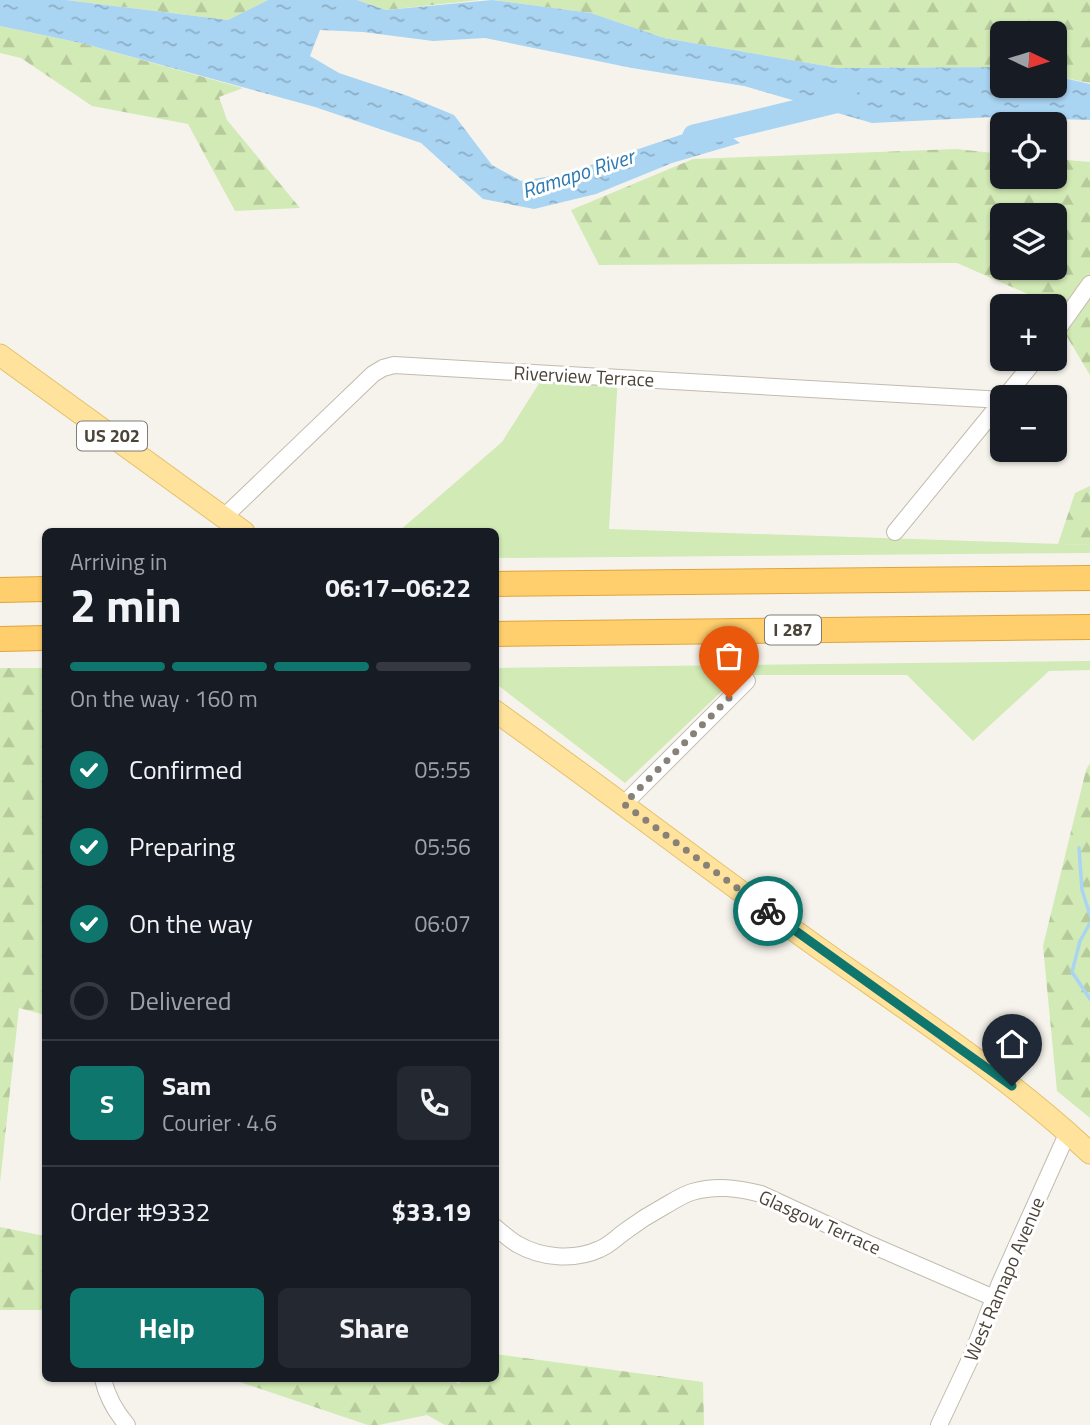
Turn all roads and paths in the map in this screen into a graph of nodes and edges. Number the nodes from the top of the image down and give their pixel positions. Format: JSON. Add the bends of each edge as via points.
{"nodes":[{"id":1,"x":1090,"y":284,"type":"edge"},
{"id":2,"x":1067,"y":316,"type":"edge"},
{"id":3,"x":0,"y":355,"type":"edge"},
{"id":4,"x":1026,"y":371,"type":"edge"},
{"id":5,"x":1015,"y":385,"type":"edge"},
{"id":6,"x":990,"y":398,"type":"edge"},
{"id":7,"x":990,"y":416,"type":"edge"},
{"id":8,"x":224,"y":517,"type":"junction"},
{"id":9,"x":239,"y":528,"type":"edge"},
{"id":10,"x":895,"y":532,"type":"dead end"},
{"id":11,"x":1090,"y":578,"type":"edge"},
{"id":12,"x":499,"y":584,"type":"edge"},
{"id":13,"x":42,"y":589,"type":"edge"},
{"id":14,"x":0,"y":590,"type":"edge"},
{"id":15,"x":1090,"y":627,"type":"edge"},
{"id":16,"x":499,"y":634,"type":"edge"},
{"id":17,"x":42,"y":638,"type":"edge"},
{"id":18,"x":0,"y":639,"type":"edge"},
{"id":19,"x":747,"y":681,"type":"dead end"},
{"id":20,"x":499,"y":714,"type":"edge"},
{"id":21,"x":624,"y":804,"type":"junction"},
{"id":22,"x":1068,"y":1132,"type":"junction"},
{"id":23,"x":1090,"y":1153,"type":"edge"},
{"id":24,"x":499,"y":1230,"type":"edge"},
{"id":25,"x":993,"y":1298,"type":"junction"},
{"id":26,"x":104,"y":1382,"type":"edge"},
{"id":27,"x":127,"y":1425,"type":"edge"},
{"id":28,"x":939,"y":1425,"type":"edge"}],
"edges":[{"from":1,"to":2,"type":"street"},
{"from":3,"to":8,"type":"main road","number":"US 202"},
{"from":4,"to":5,"type":"street"},
{"from":6,"to":8,"type":"street","name":"Riverview Terrace","via":[[394,365],[373,374]]},
{"from":7,"to":10,"type":"street"},
{"from":8,"to":9,"type":"main road","number":"US 202"},
{"from":11,"to":12,"type":"highway"},
{"from":13,"to":14,"type":"highway"},
{"from":15,"to":16,"type":"highway","number":"I 287"},
{"from":17,"to":18,"type":"highway"},
{"from":19,"to":21,"type":"street"},
{"from":20,"to":21,"type":"main road"},
{"from":21,"to":22,"type":"main road","via":[[1012,1086]]},
{"from":22,"to":23,"type":"main road"},
{"from":22,"to":25,"type":"street","name":"West Ramapo Avenue"},
{"from":24,"to":25,"type":"street","name":"Glasgow Terrace","via":[[532,1251],[583,1255],[603,1248],[688,1193],[743,1189]]},
{"from":25,"to":28,"type":"street","name":"West Ramapo Avenue"},
{"from":26,"to":27,"type":"street","via":[[114,1409]]}]}
